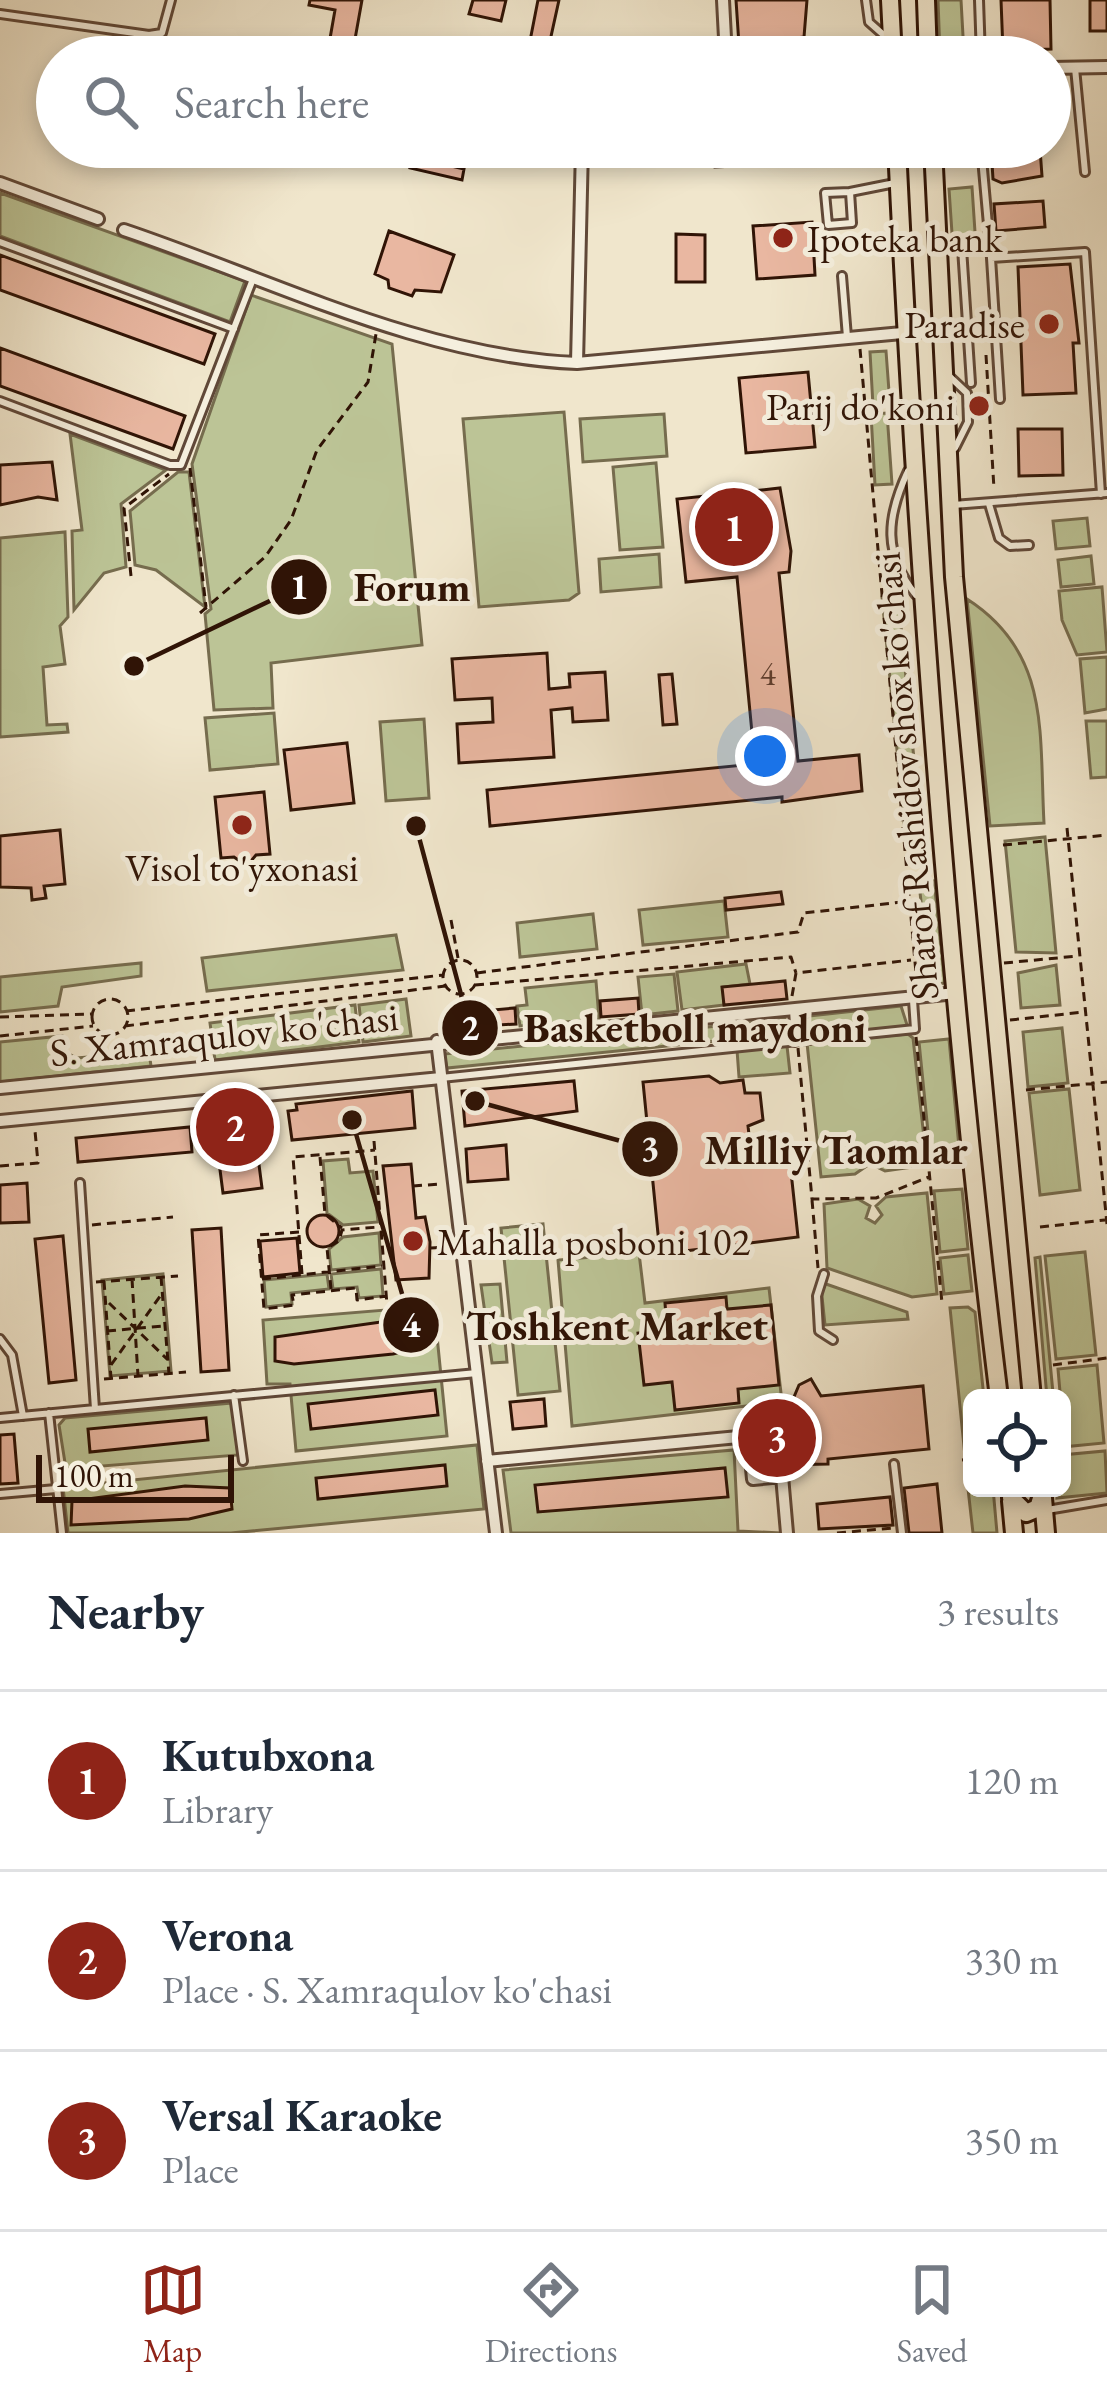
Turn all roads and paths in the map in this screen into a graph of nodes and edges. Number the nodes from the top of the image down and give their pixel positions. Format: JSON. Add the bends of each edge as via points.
{"nodes":[{"id":1,"x":171,"y":0,"type":"edge"},
{"id":2,"x":723,"y":0,"type":"edge"},
{"id":3,"x":866,"y":0,"type":"edge"},
{"id":4,"x":890,"y":0,"type":"edge"},
{"id":5,"x":926,"y":0,"type":"edge"},
{"id":6,"x":979,"y":0,"type":"edge"},
{"id":7,"x":0,"y":14,"type":"edge"},
{"id":8,"x":725,"y":36,"type":"edge"},
{"id":9,"x":880,"y":36,"type":"edge"},
{"id":10,"x":891,"y":36,"type":"edge"},
{"id":11,"x":927,"y":36,"type":"edge"},
{"id":12,"x":980,"y":36,"type":"edge"},
{"id":13,"x":1107,"y":67,"type":"edge"},
{"id":14,"x":1071,"y":68,"type":"edge"},
{"id":15,"x":1075,"y":68,"type":"junction"},
{"id":16,"x":582,"y":168,"type":"edge"},
{"id":17,"x":898,"y":168,"type":"edge"},
{"id":18,"x":901,"y":168,"type":"edge"},
{"id":19,"x":929,"y":168,"type":"edge"},
{"id":20,"x":934,"y":168,"type":"edge"},
{"id":21,"x":983,"y":168,"type":"edge"},
{"id":22,"x":1085,"y":172,"type":"dead end"},
{"id":23,"x":0,"y":183,"type":"edge"},
{"id":24,"x":899,"y":183,"type":"junction"},
{"id":25,"x":850,"y":192,"type":"junction"},
{"id":26,"x":98,"y":219,"type":"dead end"},
{"id":27,"x":124,"y":230,"type":"dead end"},
{"id":28,"x":0,"y":242,"type":"edge"},
{"id":29,"x":962,"y":248,"type":"dead end"},
{"id":30,"x":991,"y":258,"type":"junction"},
{"id":31,"x":254,"y":275,"type":"junction"},
{"id":32,"x":842,"y":276,"type":"dead end"},
{"id":33,"x":378,"y":320,"type":"junction"},
{"id":34,"x":995,"y":325,"type":"junction"},
{"id":35,"x":967,"y":327,"type":"junction"},
{"id":36,"x":233,"y":329,"type":"junction"},
{"id":37,"x":941,"y":329,"type":"junction"},
{"id":38,"x":907,"y":331,"type":"junction"},
{"id":39,"x":853,"y":336,"type":"junction"},
{"id":40,"x":577,"y":363,"type":"junction"},
{"id":41,"x":971,"y":382,"type":"dead end"},
{"id":42,"x":1000,"y":399,"type":"dead end"},
{"id":43,"x":0,"y":401,"type":"edge"},
{"id":44,"x":188,"y":456,"type":"junction"},
{"id":45,"x":912,"y":463,"type":"junction"},
{"id":46,"x":181,"y":464,"type":"junction"},
{"id":47,"x":1104,"y":494,"type":"edge"},
{"id":48,"x":988,"y":503,"type":"junction"},
{"id":49,"x":950,"y":506,"type":"junction"},
{"id":50,"x":1028,"y":545,"type":"dead end"},
{"id":51,"x":131,"y":576,"type":"dead end"},
{"id":52,"x":923,"y":604,"type":"junction"},
{"id":53,"x":206,"y":609,"type":"junction"},
{"id":54,"x":200,"y":614,"type":"dead end"},
{"id":55,"x":1067,"y":828,"type":"dead end"},
{"id":56,"x":1107,"y":835,"type":"edge"},
{"id":57,"x":1068,"y":838,"type":"junction"},
{"id":58,"x":1003,"y":845,"type":"dead end"},
{"id":59,"x":905,"y":902,"type":"junction"},
{"id":60,"x":451,"y":920,"type":"dead end"},
{"id":61,"x":1080,"y":956,"type":"junction"},
{"id":62,"x":459,"y":959,"type":"junction"},
{"id":63,"x":913,"y":960,"type":"junction"},
{"id":64,"x":989,"y":965,"type":"junction"},
{"id":65,"x":477,"y":973,"type":"junction"},
{"id":66,"x":796,"y":973,"type":"junction"},
{"id":67,"x":442,"y":975,"type":"junction"},
{"id":68,"x":475,"y":985,"type":"junction"},
{"id":69,"x":445,"y":986,"type":"junction"},
{"id":70,"x":956,"y":993,"type":"junction"},
{"id":71,"x":461,"y":994,"type":"junction"},
{"id":72,"x":913,"y":997,"type":"junction"},
{"id":73,"x":793,"y":1008,"type":"junction"},
{"id":74,"x":126,"y":1011,"type":"junction"},
{"id":75,"x":1086,"y":1012,"type":"junction"},
{"id":76,"x":92,"y":1014,"type":"junction"},
{"id":77,"x":0,"y":1017,"type":"edge"},
{"id":78,"x":994,"y":1022,"type":"junction"},
{"id":79,"x":94,"y":1025,"type":"junction"},
{"id":80,"x":125,"y":1026,"type":"junction"},
{"id":81,"x":915,"y":1029,"type":"junction"},
{"id":82,"x":0,"y":1036,"type":"edge"},
{"id":83,"x":466,"y":1038,"type":"junction"},
{"id":84,"x":436,"y":1041,"type":"junction"},
{"id":85,"x":796,"y":1042,"type":"junction"},
{"id":86,"x":441,"y":1078,"type":"junction"},
{"id":87,"x":1107,"y":1082,"type":"edge"},
{"id":88,"x":1093,"y":1084,"type":"junction"},
{"id":89,"x":0,"y":1088,"type":"edge"},
{"id":90,"x":1027,"y":1090,"type":"dead end"},
{"id":91,"x":34,"y":1118,"type":"junction"},
{"id":92,"x":0,"y":1121,"type":"edge"},
{"id":93,"x":374,"y":1142,"type":"dead end"},
{"id":94,"x":375,"y":1150,"type":"junction"},
{"id":95,"x":320,"y":1155,"type":"junction"},
{"id":96,"x":0,"y":1166,"type":"edge"},
{"id":97,"x":929,"y":1177,"type":"junction"},
{"id":98,"x":80,"y":1183,"type":"dead end"},
{"id":99,"x":454,"y":1183,"type":"junction"},
{"id":100,"x":413,"y":1186,"type":"dead end"},
{"id":101,"x":812,"y":1198,"type":"junction"},
{"id":102,"x":173,"y":1216,"type":"dead end"},
{"id":103,"x":1107,"y":1221,"type":"edge"},
{"id":104,"x":82,"y":1226,"type":"junction"},
{"id":105,"x":381,"y":1227,"type":"junction"},
{"id":106,"x":1040,"y":1227,"type":"dead end"},
{"id":107,"x":342,"y":1230,"type":"junction"},
{"id":108,"x":299,"y":1232,"type":"junction"},
{"id":109,"x":461,"y":1245,"type":"junction"},
{"id":110,"x":431,"y":1248,"type":"dead end"},
{"id":111,"x":384,"y":1266,"type":"junction"},
{"id":112,"x":329,"y":1272,"type":"junction"},
{"id":113,"x":821,"y":1272,"type":"joint"},
{"id":114,"x":302,"y":1274,"type":"junction"},
{"id":115,"x":178,"y":1276,"type":"dead end"},
{"id":116,"x":161,"y":1277,"type":"junction"},
{"id":117,"x":262,"y":1279,"type":"junction"},
{"id":118,"x":132,"y":1280,"type":"junction"},
{"id":119,"x":104,"y":1281,"type":"junction"},
{"id":120,"x":87,"y":1282,"type":"junction"},
{"id":121,"x":331,"y":1291,"type":"junction"},
{"id":122,"x":162,"y":1293,"type":"junction"},
{"id":123,"x":387,"y":1296,"type":"junction"},
{"id":124,"x":105,"y":1300,"type":"junction"},
{"id":125,"x":942,"y":1303,"type":"dead end"},
{"id":126,"x":388,"y":1305,"type":"dead end"},
{"id":127,"x":165,"y":1326,"type":"junction"},
{"id":128,"x":136,"y":1329,"type":"junction"},
{"id":129,"x":107,"y":1331,"type":"junction"},
{"id":130,"x":0,"y":1339,"type":"edge"},
{"id":131,"x":833,"y":1340,"type":"dead end"},
{"id":132,"x":1107,"y":1358,"type":"edge"},
{"id":133,"x":168,"y":1360,"type":"junction"},
{"id":134,"x":1053,"y":1365,"type":"dead end"},
{"id":135,"x":110,"y":1366,"type":"junction"},
{"id":136,"x":186,"y":1372,"type":"dead end"},
{"id":137,"x":477,"y":1372,"type":"junction"},
{"id":138,"x":169,"y":1373,"type":"junction"},
{"id":139,"x":138,"y":1376,"type":"junction"},
{"id":140,"x":110,"y":1378,"type":"junction"},
{"id":141,"x":93,"y":1380,"type":"junction"},
{"id":142,"x":998,"y":1389,"type":"edge"},
{"id":143,"x":1031,"y":1389,"type":"edge"},
{"id":144,"x":234,"y":1395,"type":"junction"},
{"id":145,"x":95,"y":1409,"type":"junction"},
{"id":146,"x":50,"y":1413,"type":"junction"},
{"id":147,"x":23,"y":1416,"type":"junction"},
{"id":148,"x":0,"y":1418,"type":"edge"},
{"id":149,"x":243,"y":1461,"type":"dead end"},
{"id":150,"x":488,"y":1461,"type":"junction"},
{"id":151,"x":894,"y":1464,"type":"dead end"},
{"id":152,"x":58,"y":1489,"type":"junction"},
{"id":153,"x":0,"y":1494,"type":"edge"},
{"id":154,"x":1010,"y":1497,"type":"edge"},
{"id":155,"x":1013,"y":1497,"type":"edge"},
{"id":156,"x":1042,"y":1498,"type":"edge"},
{"id":157,"x":1107,"y":1501,"type":"edge"},
{"id":158,"x":901,"y":1530,"type":"edge"},
{"id":159,"x":62,"y":1533,"type":"edge"},
{"id":160,"x":496,"y":1533,"type":"edge"},
{"id":161,"x":787,"y":1533,"type":"edge"},
{"id":162,"x":836,"y":1533,"type":"edge"},
{"id":163,"x":1014,"y":1533,"type":"edge"},
{"id":164,"x":1046,"y":1533,"type":"edge"}],
"edges":[{"from":1,"to":7,"type":"lane","via":[[162,33],[149,35]]},
{"from":2,"to":8,"type":"street"},
{"from":3,"to":9,"type":"lane"},
{"from":4,"to":10,"type":"main road"},
{"from":5,"to":11,"type":"main road"},
{"from":6,"to":12,"type":"lane"},
{"from":13,"to":15,"type":"street"},
{"from":14,"to":15,"type":"street"},
{"from":15,"to":22,"type":"lane"},
{"from":16,"to":40,"type":"street"},
{"from":17,"to":24,"type":"main road","name":"Sharof Rashidov shox ko'chasi"},
{"from":18,"to":19,"type":"main road","via":[[916,184]]},
{"from":20,"to":37,"type":"main road","name":"Sharof Rashidov shox ko'chasi"},
{"from":21,"to":30,"type":"lane"},
{"from":23,"to":26,"type":"street"},
{"from":24,"to":25,"type":"lane"},
{"from":24,"to":38,"type":"main road","name":"Sharof Rashidov shox ko'chasi"},
{"from":25,"to":25,"type":"lane","via":[[852,223],[828,225],[825,193]]},
{"from":27,"to":31,"type":"street"},
{"from":28,"to":36,"type":"lane"},
{"from":29,"to":35,"type":"lane"},
{"from":30,"to":34,"type":"lane"},
{"from":30,"to":47,"type":"lane","via":[[1085,252]]},
{"from":31,"to":33,"type":"street"},
{"from":31,"to":36,"type":"lane"},
{"from":32,"to":39,"type":"lane"},
{"from":33,"to":40,"type":"street","via":[[514,361]]},
{"from":33,"to":53,"type":"path","via":[[368,382],[317,450],[291,520],[265,557]]},
{"from":34,"to":35,"type":"lane"},
{"from":34,"to":42,"type":"lane"},
{"from":35,"to":37,"type":"street"},
{"from":35,"to":41,"type":"lane"},
{"from":36,"to":44,"type":"lane"},
{"from":37,"to":38,"type":"street"},
{"from":37,"to":49,"type":"main road","name":"Sharof Rashidov shox ko'chasi"},
{"from":38,"to":39,"type":"street"},
{"from":38,"to":45,"type":"main road","name":"Sharof Rashidov shox ko'chasi"},
{"from":39,"to":40,"type":"street"},
{"from":39,"to":59,"type":"path"},
{"from":43,"to":46,"type":"lane"},
{"from":44,"to":46,"type":"lane"},
{"from":44,"to":53,"type":"path"},
{"from":45,"to":52,"type":"main road","name":"Sharof Rashidov shox ko'chasi"},
{"from":45,"to":52,"type":"lane","via":[[889,512],[894,568]]},
{"from":46,"to":51,"type":"path","via":[[124,508]]},
{"from":47,"to":48,"type":"lane"},
{"from":48,"to":49,"type":"lane"},
{"from":48,"to":50,"type":"lane","via":[[998,538]]},
{"from":49,"to":64,"type":"main road","name":"Sharof Rashidov shox ko'chasi"},
{"from":52,"to":70,"type":"main road","name":"Sharof Rashidov shox ko'chasi"},
{"from":53,"to":54,"type":"path"},
{"from":55,"to":57,"type":"path"},
{"from":56,"to":57,"type":"path"},
{"from":57,"to":58,"type":"path"},
{"from":57,"to":61,"type":"path"},
{"from":59,"to":63,"type":"path"},
{"from":59,"to":65,"type":"path","via":[[804,913],[798,932]]},
{"from":60,"to":62,"type":"path"},
{"from":61,"to":64,"type":"path"},
{"from":61,"to":75,"type":"path"},
{"from":62,"to":65,"type":"path"},
{"from":62,"to":67,"type":"path"},
{"from":63,"to":66,"type":"path"},
{"from":63,"to":72,"type":"path"},
{"from":64,"to":78,"type":"main road","name":"Sharof Rashidov shox ko'chasi"},
{"from":65,"to":68,"type":"path"},
{"from":66,"to":68,"type":"path","via":[[791,957]]},
{"from":66,"to":73,"type":"path"},
{"from":67,"to":69,"type":"path"},
{"from":67,"to":74,"type":"path"},
{"from":68,"to":71,"type":"path"},
{"from":69,"to":71,"type":"path"},
{"from":69,"to":80,"type":"path"},
{"from":70,"to":72,"type":"street","name":"S. Xamraqulov ko'chasi"},
{"from":70,"to":142,"type":"main road","name":"Sharof Rashidov shox ko'chasi"},
{"from":71,"to":83,"type":"path"},
{"from":72,"to":73,"type":"street","name":"S. Xamraqulov ko'chasi"},
{"from":72,"to":81,"type":"lane"},
{"from":73,"to":83,"type":"street","name":"S. Xamraqulov ko'chasi"},
{"from":73,"to":85,"type":"lane"},
{"from":74,"to":76,"type":"path","via":[[110,999]]},
{"from":74,"to":80,"type":"path"},
{"from":75,"to":78,"type":"path"},
{"from":75,"to":88,"type":"path"},
{"from":76,"to":77,"type":"path"},
{"from":76,"to":79,"type":"path"},
{"from":78,"to":143,"type":"main road","name":"Sharof Rashidov shox ko'chasi"},
{"from":79,"to":80,"type":"path","via":[[110,1034]]},
{"from":79,"to":82,"type":"path"},
{"from":81,"to":85,"type":"lane"},
{"from":81,"to":97,"type":"path"},
{"from":83,"to":84,"type":"street","name":"S. Xamraqulov ko'chasi"},
{"from":84,"to":86,"type":"street"},
{"from":84,"to":89,"type":"street","name":"S. Xamraqulov ko'chasi"},
{"from":85,"to":86,"type":"lane"},
{"from":85,"to":101,"type":"path"},
{"from":86,"to":91,"type":"street"},
{"from":86,"to":99,"type":"street"},
{"from":87,"to":88,"type":"path"},
{"from":88,"to":90,"type":"path"},
{"from":88,"to":103,"type":"path"},
{"from":91,"to":92,"type":"street"},
{"from":91,"to":96,"type":"path","via":[[38,1163]]},
{"from":93,"to":94,"type":"path"},
{"from":94,"to":95,"type":"path"},
{"from":94,"to":105,"type":"path"},
{"from":95,"to":107,"type":"path","via":[[325,1214]]},
{"from":95,"to":108,"type":"path","via":[[293,1157]]},
{"from":97,"to":101,"type":"path","via":[[875,1198]]},
{"from":97,"to":125,"type":"path"},
{"from":98,"to":104,"type":"lane"},
{"from":99,"to":100,"type":"path"},
{"from":99,"to":109,"type":"street"},
{"from":101,"to":113,"type":"path"},
{"from":102,"to":104,"type":"path"},
{"from":103,"to":106,"type":"path"},
{"from":104,"to":120,"type":"lane"},
{"from":105,"to":107,"type":"path"},
{"from":105,"to":111,"type":"path"},
{"from":107,"to":112,"type":"path","via":[[327,1247]]},
{"from":108,"to":114,"type":"path"},
{"from":108,"to":117,"type":"path","via":[[258,1235]]},
{"from":109,"to":110,"type":"path"},
{"from":109,"to":137,"type":"street"},
{"from":111,"to":112,"type":"path"},
{"from":111,"to":123,"type":"path"},
{"from":112,"to":114,"type":"path"},
{"from":112,"to":121,"type":"path"},
{"from":113,"to":131,"type":"lane","via":[[819,1330]]},
{"from":114,"to":117,"type":"path"},
{"from":115,"to":116,"type":"path"},
{"from":116,"to":118,"type":"path"},
{"from":116,"to":122,"type":"path"},
{"from":117,"to":121,"type":"path","via":[[264,1309],[294,1305],[292,1295]]},
{"from":118,"to":119,"type":"path"},
{"from":118,"to":128,"type":"path"},
{"from":119,"to":120,"type":"path"},
{"from":119,"to":124,"type":"path"},
{"from":120,"to":141,"type":"lane"},
{"from":121,"to":123,"type":"path","via":[[356,1288],[357,1300]]},
{"from":122,"to":127,"type":"path"},
{"from":122,"to":128,"type":"path"},
{"from":123,"to":126,"type":"path"},
{"from":124,"to":128,"type":"path"},
{"from":124,"to":129,"type":"path"},
{"from":127,"to":128,"type":"path"},
{"from":127,"to":133,"type":"path"},
{"from":128,"to":129,"type":"path"},
{"from":128,"to":133,"type":"path"},
{"from":128,"to":135,"type":"path"},
{"from":128,"to":139,"type":"path"},
{"from":129,"to":135,"type":"path"},
{"from":130,"to":147,"type":"lane","via":[[12,1355]]},
{"from":132,"to":134,"type":"path"},
{"from":133,"to":138,"type":"path"},
{"from":135,"to":140,"type":"path"},
{"from":136,"to":138,"type":"path"},
{"from":137,"to":144,"type":"lane"},
{"from":137,"to":150,"type":"street"},
{"from":138,"to":139,"type":"path"},
{"from":139,"to":140,"type":"path"},
{"from":140,"to":141,"type":"path"},
{"from":141,"to":145,"type":"lane"},
{"from":144,"to":145,"type":"lane"},
{"from":144,"to":149,"type":"lane"},
{"from":145,"to":146,"type":"lane"},
{"from":146,"to":147,"type":"lane"},
{"from":146,"to":152,"type":"lane"},
{"from":147,"to":148,"type":"lane"},
{"from":150,"to":160,"type":"street"},
{"from":150,"to":161,"type":"street","via":[[749,1436],[753,1479],[782,1475]]},
{"from":151,"to":158,"type":"lane"},
{"from":152,"to":153,"type":"lane"},
{"from":152,"to":159,"type":"lane"},
{"from":154,"to":163,"type":"main road"},
{"from":155,"to":156,"type":"main road","via":[[1026,1514]]},
{"from":156,"to":157,"type":"lane"},
{"from":156,"to":164,"type":"main road"},
{"from":158,"to":162,"type":"path"}]}
